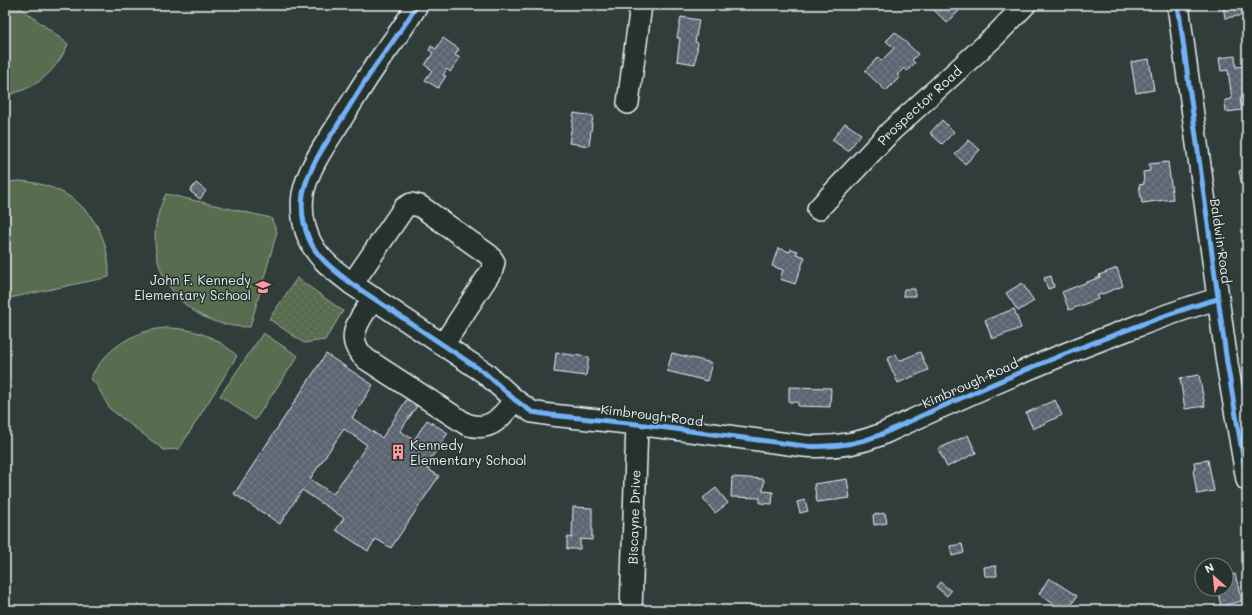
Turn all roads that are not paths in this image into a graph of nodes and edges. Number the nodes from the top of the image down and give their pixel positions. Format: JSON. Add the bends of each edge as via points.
{"nodes":[{"id":1,"x":418,"y":5,"type":"edge"},
{"id":2,"x":641,"y":5,"type":"edge"},
{"id":3,"x":1025,"y":5,"type":"edge"},
{"id":4,"x":1178,"y":5,"type":"edge"},
{"id":5,"x":628,"y":103,"type":"dead end"},
{"id":6,"x":818,"y":209,"type":"dead end"},
{"id":7,"x":352,"y":284,"type":"junction"},
{"id":8,"x":374,"y":298,"type":"junction"},
{"id":9,"x":1218,"y":299,"type":"junction"},
{"id":10,"x":443,"y":344,"type":"junction"},
{"id":11,"x":515,"y":400,"type":"junction"},
{"id":12,"x":638,"y":424,"type":"junction"},
{"id":13,"x":1247,"y":480,"type":"edge"},
{"id":14,"x":631,"y":610,"type":"edge"}],
"edges":[{"from":1,"to":7,"type":"street","name":"Kimbrough Road","via":[[374,67],[317,158],[302,201],[304,225],[313,246],[322,259]]},
{"from":2,"to":5,"type":"street"},
{"from":3,"to":6,"type":"street","name":"Prospector Road","via":[[979,51],[891,131]]},
{"from":4,"to":9,"type":"street","name":"Baldwin Road"},
{"from":7,"to":8,"type":"street","name":"Kimbrough Road"},
{"from":7,"to":10,"type":"street","via":[[404,208],[411,204],[420,206],[489,255],[494,262],[492,270]]},
{"from":8,"to":10,"type":"street","name":"Kimbrough Road"},
{"from":8,"to":11,"type":"street","via":[[359,320],[354,334],[357,348],[366,359],[471,426],[488,426]]},
{"from":9,"to":12,"type":"street","name":"Kimbrough Road","via":[[1158,318],[1055,358],[880,435],[858,442],[835,446],[804,446]]},
{"from":9,"to":13,"type":"street","name":"Baldwin Road"},
{"from":10,"to":11,"type":"street","name":"Kimbrough Road","via":[[485,373]]},
{"from":11,"to":12,"type":"street","name":"Kimbrough Road","via":[[536,413]]},
{"from":12,"to":14,"type":"street","name":"Biscayne Drive"}]}
